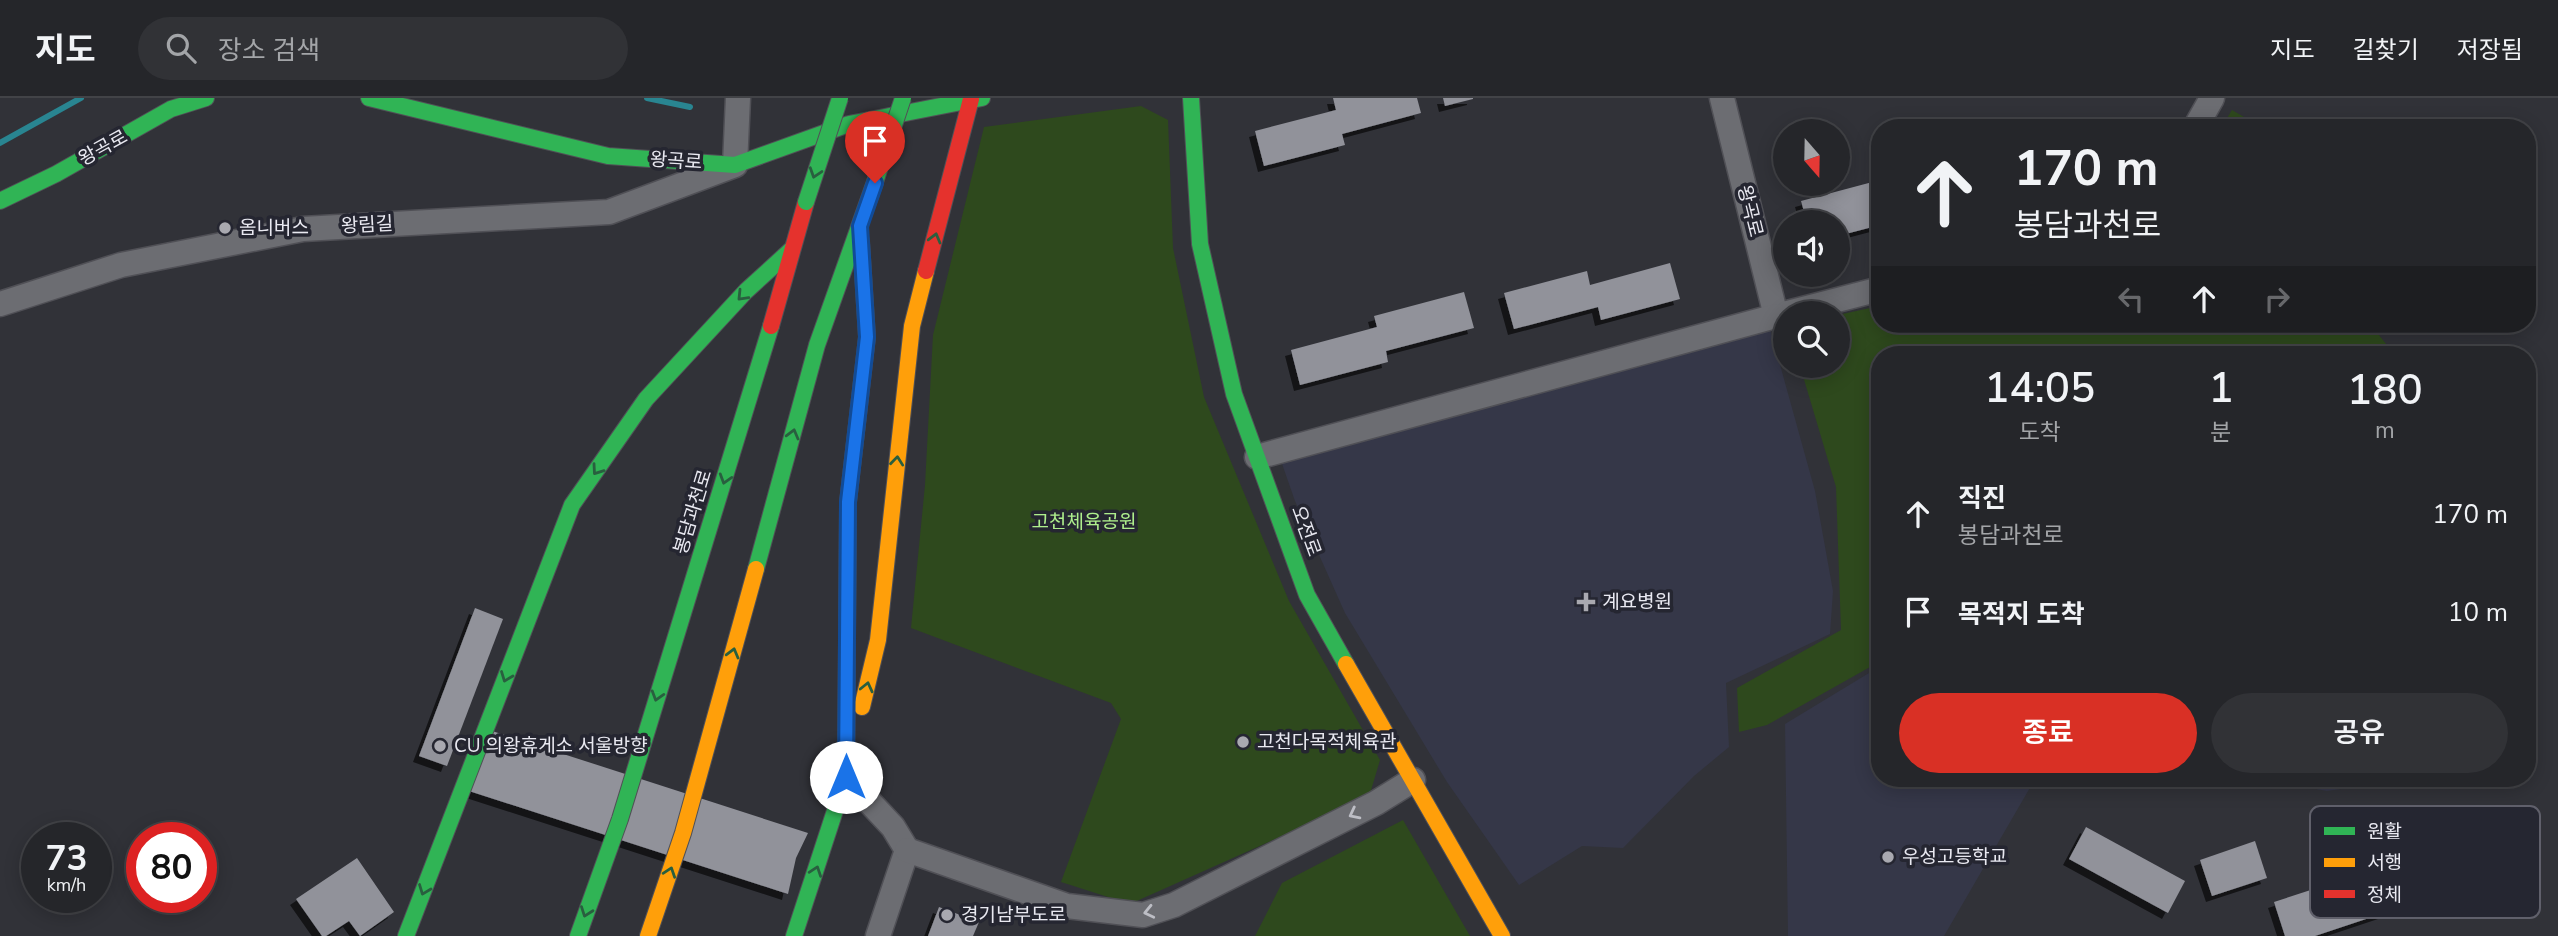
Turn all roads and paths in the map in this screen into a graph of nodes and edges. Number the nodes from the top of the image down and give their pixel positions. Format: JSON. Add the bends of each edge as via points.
{"nodes":[{"id":1,"x":206,"y":98,"type":"edge"},
{"id":2,"x":369,"y":98,"type":"edge"},
{"id":3,"x":738,"y":98,"type":"edge"},
{"id":4,"x":840,"y":98,"type":"edge"},
{"id":5,"x":903,"y":98,"type":"edge"},
{"id":6,"x":1191,"y":98,"type":"edge"},
{"id":7,"x":1722,"y":98,"type":"edge"},
{"id":8,"x":2212,"y":98,"type":"edge"},
{"id":9,"x":976,"y":99,"type":"edge"},
{"id":10,"x":2201,"y":119,"type":"edge"},
{"id":11,"x":735,"y":164,"type":"junction"},
{"id":12,"x":0,"y":201,"type":"edge"},
{"id":13,"x":860,"y":226,"type":"junction"},
{"id":14,"x":792,"y":249,"type":"junction"},
{"id":15,"x":1871,"y":291,"type":"edge"},
{"id":16,"x":1779,"y":301,"type":"edge"},
{"id":17,"x":1833,"y":301,"type":"edge"},
{"id":18,"x":0,"y":304,"type":"edge"},
{"id":19,"x":1773,"y":317,"type":"edge"},
{"id":20,"x":1257,"y":457,"type":"junction"},
{"id":21,"x":846,"y":777,"type":"junction"},
{"id":22,"x":1413,"y":780,"type":"junction"},
{"id":23,"x":907,"y":850,"type":"junction"},
{"id":24,"x":407,"y":936,"type":"edge"},
{"id":25,"x":578,"y":936,"type":"edge"},
{"id":26,"x":648,"y":936,"type":"edge"},
{"id":27,"x":794,"y":936,"type":"edge"},
{"id":28,"x":878,"y":936,"type":"edge"},
{"id":29,"x":1502,"y":936,"type":"edge"}],
"edges":[{"from":1,"to":12,"type":"main road","name":"왕곡로","via":[[172,109]]},
{"from":2,"to":11,"type":"main road","name":"왕곡로","via":[[608,156]]},
{"from":3,"to":11,"type":"street"},
{"from":4,"to":14,"type":"main road","name":"봉담과천로","one_way":true,"bridge":true},
{"from":5,"to":13,"type":"main road","bridge":true},
{"from":6,"to":20,"type":"main road","name":"오전로","via":[[1200,244],[1234,394]]},
{"from":7,"to":16,"type":"street","name":"왕곡로"},
{"from":8,"to":10,"type":"street"},
{"from":9,"to":11,"type":"main road","name":"왕곡로","via":[[849,124]]},
{"from":21,"to":9,"type":"main road","one_way":true,"via":[[878,640],[912,326]]},
{"from":11,"to":18,"type":"street","name":"왕림길","via":[[609,212],[303,229],[121,265]]},
{"from":13,"to":21,"type":"main road","via":[[867,337],[848,502]]},
{"from":26,"to":13,"type":"main road","one_way":true,"via":[[683,833],[817,345]]},
{"from":14,"to":24,"type":"main road","one_way":true,"via":[[746,291],[646,399],[572,505]]},
{"from":14,"to":25,"type":"main road","name":"봉담과천로","one_way":true,"via":[[620,818]]},
{"from":15,"to":17,"type":"street"},
{"from":19,"to":20,"type":"street"},
{"from":20,"to":22,"type":"main road","name":"오전로","via":[[1307,595]]},
{"from":21,"to":23,"type":"street","via":[[893,827]]},
{"from":27,"to":21,"type":"main road","one_way":true},
{"from":22,"to":23,"type":"street","one_way":true,"via":[[1186,899],[1143,915],[1066,906]]},
{"from":22,"to":29,"type":"main road","name":"오전로"},
{"from":23,"to":28,"type":"street"}]}
